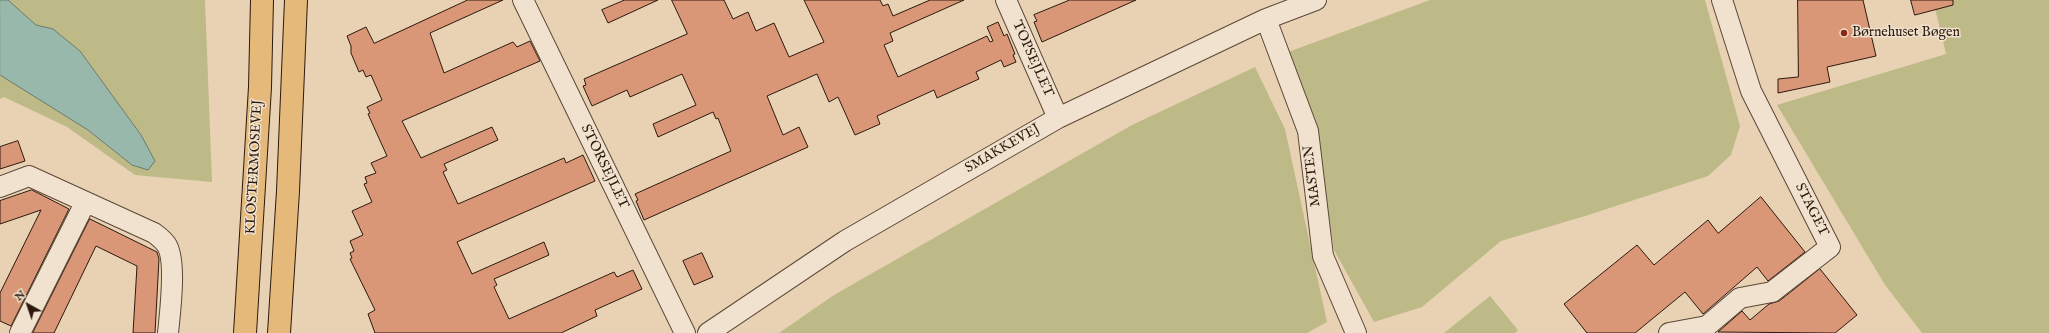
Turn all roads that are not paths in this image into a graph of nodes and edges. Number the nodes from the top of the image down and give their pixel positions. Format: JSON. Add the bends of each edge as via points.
{"nodes":[{"id":1,"x":262,"y":0,"type":"edge"},
{"id":2,"x":296,"y":0,"type":"edge"},
{"id":3,"x":523,"y":0,"type":"edge"},
{"id":4,"x":1006,"y":0,"type":"edge"},
{"id":5,"x":1316,"y":0,"type":"edge"},
{"id":6,"x":1722,"y":0,"type":"edge"},
{"id":7,"x":1266,"y":19,"type":"junction"},
{"id":8,"x":1058,"y":118,"type":"junction"},
{"id":9,"x":0,"y":187,"type":"edge"},
{"id":10,"x":85,"y":203,"type":"junction"},
{"id":11,"x":20,"y":333,"type":"edge"},
{"id":12,"x":168,"y":333,"type":"edge"},
{"id":13,"x":245,"y":333,"type":"edge"},
{"id":14,"x":279,"y":333,"type":"edge"},
{"id":15,"x":685,"y":333,"type":"edge"},
{"id":16,"x":708,"y":333,"type":"edge"},
{"id":17,"x":1356,"y":333,"type":"edge"},
{"id":18,"x":1669,"y":333,"type":"edge"}],
"edges":[{"from":1,"to":13,"type":"main road","name":"KLOSTERMOSEVEJ","via":[[260,88]]},
{"from":2,"to":14,"type":"main road"},
{"from":3,"to":15,"type":"street","name":"STORSEJLET"},
{"from":4,"to":8,"type":"street","name":"TOPSEJLET"},
{"from":5,"to":7,"type":"street","name":"SMAKKEVEJ"},
{"from":6,"to":18,"type":"street","name":"STAGET","via":[[1752,91],[1830,247],[1772,292],[1740,298],[1707,326]]},
{"from":7,"to":8,"type":"street","name":"SMAKKEVEJ"},
{"from":7,"to":17,"type":"street","name":"MASTEN","via":[[1308,131],[1323,256]]},
{"from":8,"to":16,"type":"street","name":"SMAKKEVEJ","via":[[844,241]]},
{"from":9,"to":10,"type":"street","via":[[29,176]]},
{"from":10,"to":11,"type":"street"},
{"from":10,"to":12,"type":"street","via":[[154,233],[166,244],[170,254],[172,291]]}]}
